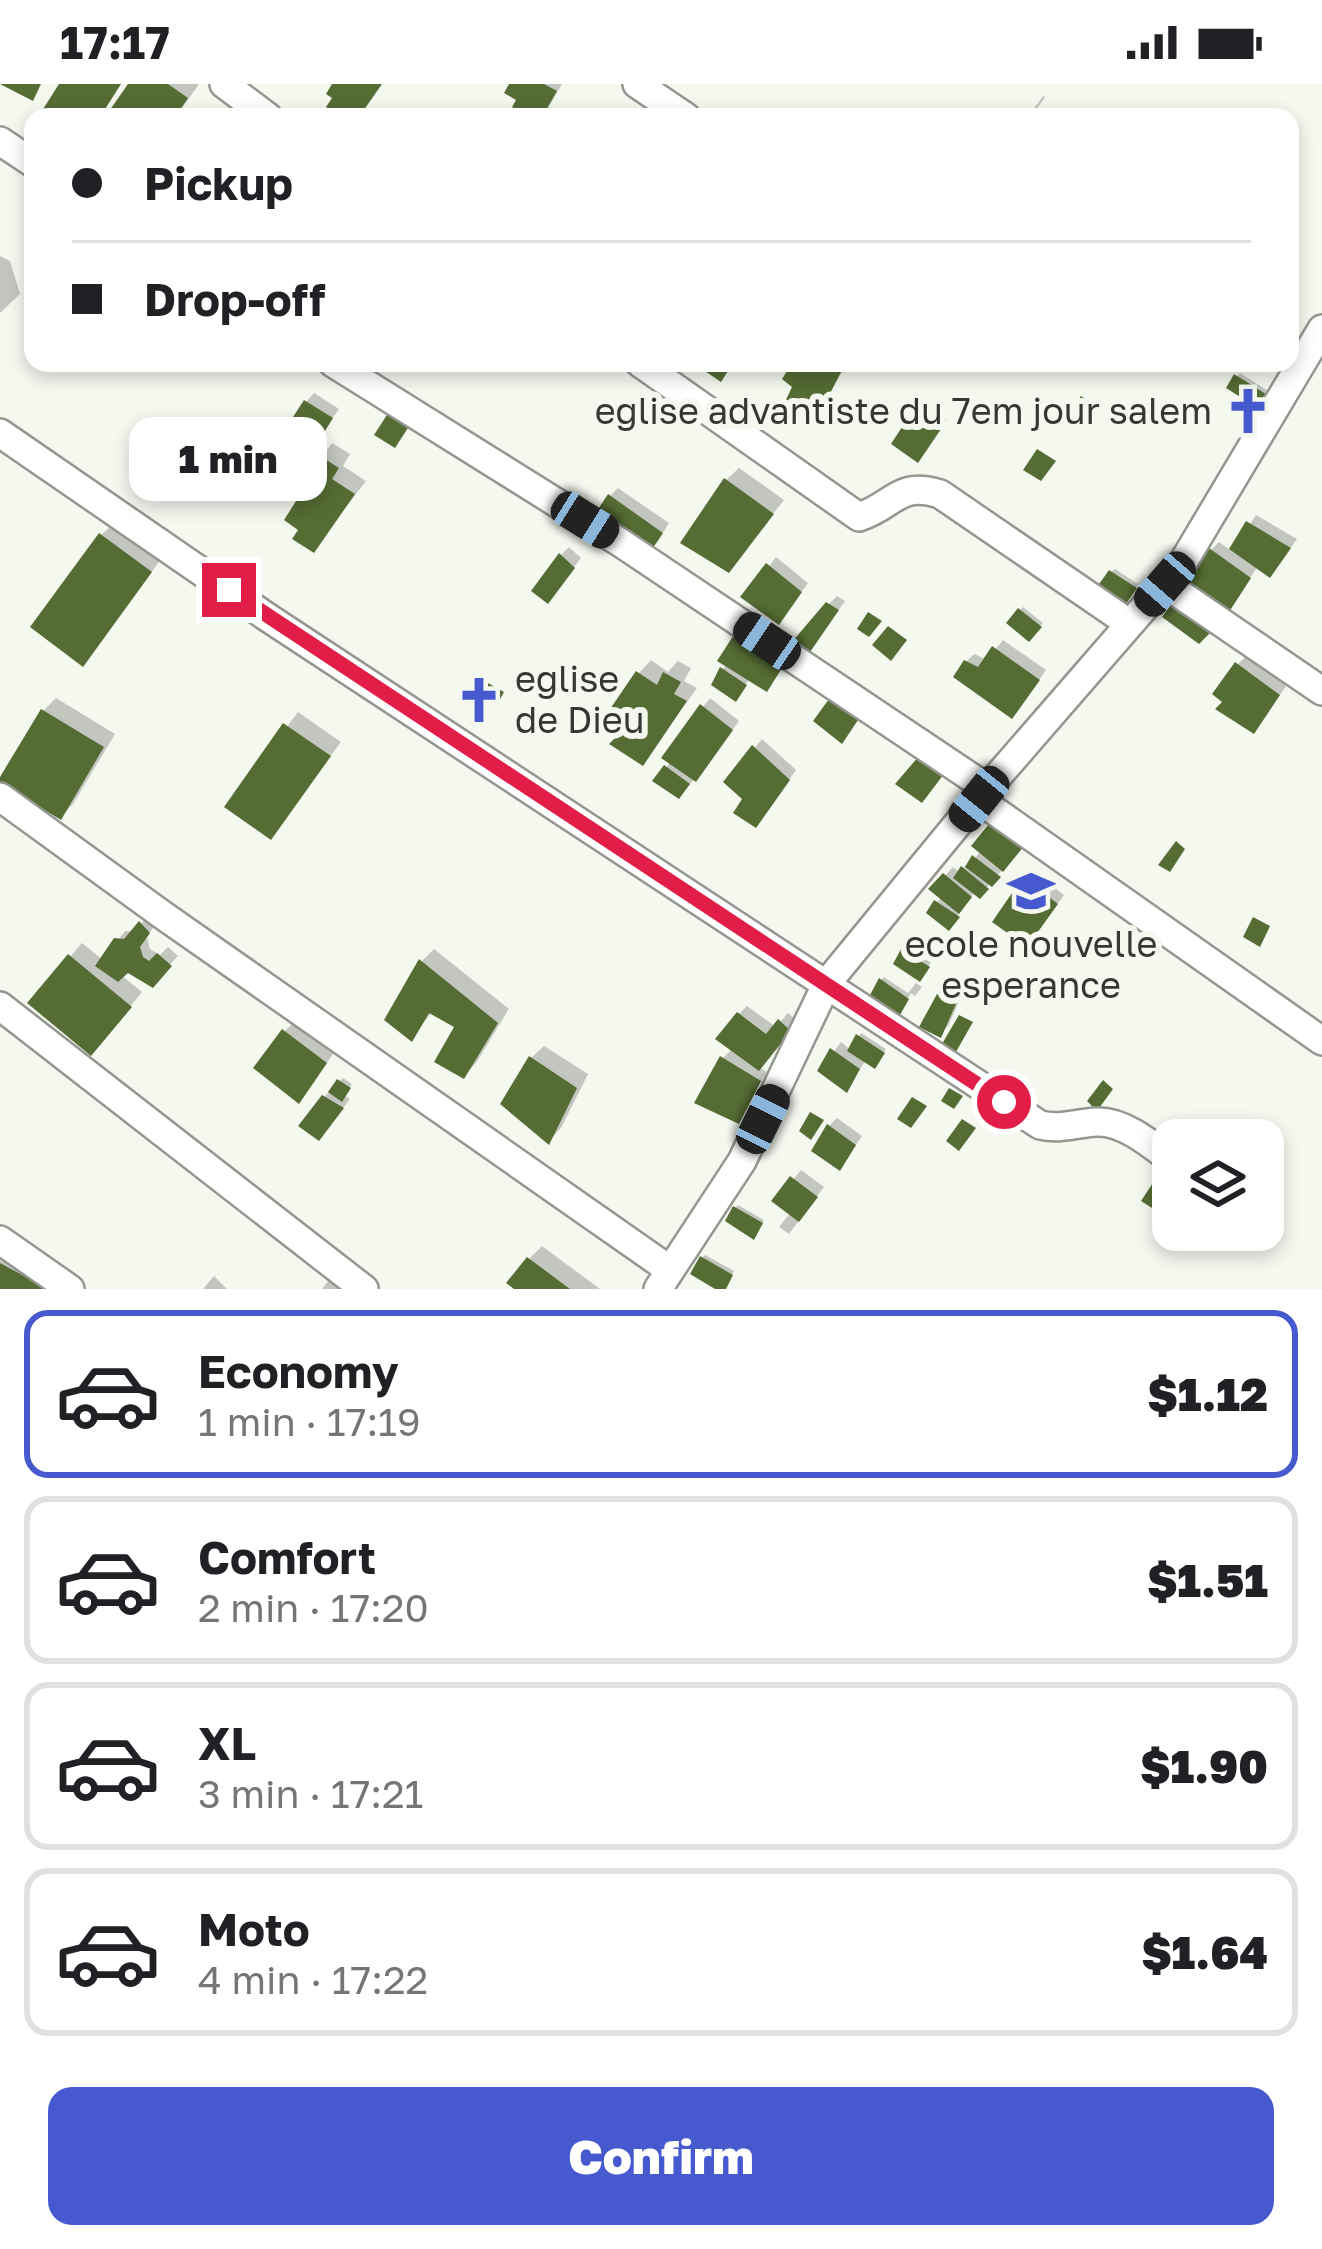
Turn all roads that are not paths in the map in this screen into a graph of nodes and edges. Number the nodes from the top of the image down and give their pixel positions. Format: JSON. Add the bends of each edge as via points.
{"nodes":[{"id":1,"x":224,"y":84,"type":"edge"},
{"id":2,"x":637,"y":84,"type":"edge"},
{"id":3,"x":256,"y":108,"type":"edge"},
{"id":4,"x":673,"y":108,"type":"edge"},
{"id":5,"x":1322,"y":329,"type":"edge"},
{"id":6,"x":1299,"y":368,"type":"edge"},
{"id":7,"x":347,"y":372,"type":"edge"},
{"id":8,"x":653,"y":372,"type":"edge"},
{"id":9,"x":1296,"y":372,"type":"edge"},
{"id":10,"x":0,"y":433,"type":"edge"},
{"id":11,"x":1165,"y":584,"type":"junction"},
{"id":12,"x":1130,"y":624,"type":"junction"},
{"id":13,"x":1322,"y":691,"type":"edge"},
{"id":14,"x":983,"y":794,"type":"junction"},
{"id":15,"x":0,"y":797,"type":"edge"},
{"id":16,"x":827,"y":983,"type":"junction"},
{"id":17,"x":0,"y":1006,"type":"edge"},
{"id":18,"x":1322,"y":1040,"type":"edge"},
{"id":19,"x":1152,"y":1145,"type":"edge"},
{"id":20,"x":0,"y":1240,"type":"edge"},
{"id":21,"x":664,"y":1280,"type":"edge"},
{"id":22,"x":70,"y":1289,"type":"edge"},
{"id":23,"x":364,"y":1289,"type":"edge"}],
"edges":[{"from":1,"to":3,"type":"street"},
{"from":2,"to":4,"type":"street"},
{"from":5,"to":6,"type":"street"},
{"from":7,"to":14,"type":"street","via":[[620,543]]},
{"from":8,"to":12,"type":"street","via":[[859,517],[900,491],[940,494]]},
{"from":9,"to":11,"type":"street"},
{"from":10,"to":16,"type":"street"},
{"from":11,"to":12,"type":"street"},
{"from":11,"to":13,"type":"street"},
{"from":12,"to":14,"type":"street"},
{"from":14,"to":16,"type":"street"},
{"from":14,"to":18,"type":"street"},
{"from":15,"to":21,"type":"street"},
{"from":16,"to":19,"type":"street","via":[[1040,1125],[1062,1130],[1103,1121]]},
{"from":16,"to":21,"type":"street","via":[[742,1161]]},
{"from":17,"to":23,"type":"street"},
{"from":20,"to":22,"type":"street"}]}
